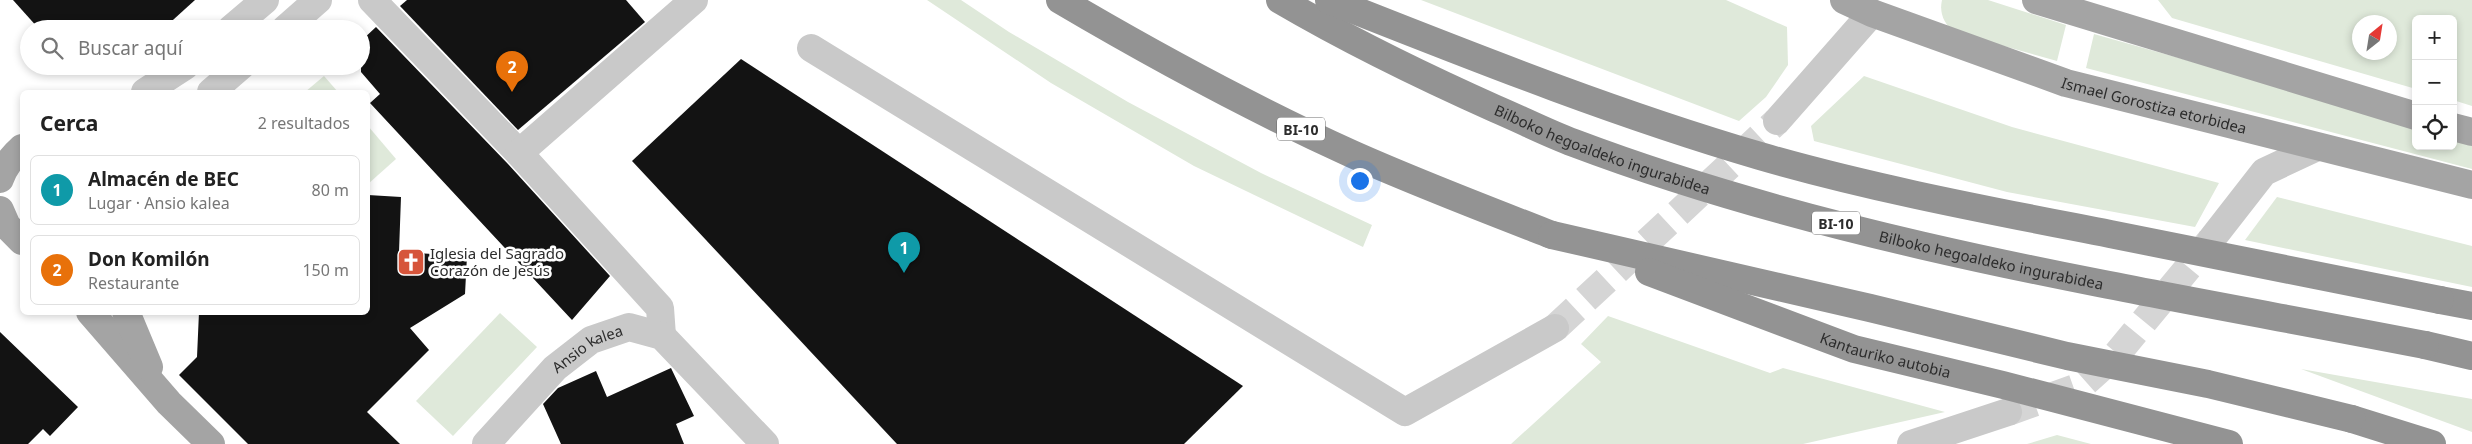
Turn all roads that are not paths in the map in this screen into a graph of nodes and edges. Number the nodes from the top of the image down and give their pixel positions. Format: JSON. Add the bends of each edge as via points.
{"nodes":[{"id":1,"x":265,"y":0,"type":"edge"},
{"id":2,"x":318,"y":0,"type":"edge"},
{"id":3,"x":372,"y":0,"type":"edge"},
{"id":4,"x":694,"y":0,"type":"edge"},
{"id":5,"x":1060,"y":0,"type":"edge"},
{"id":6,"x":1280,"y":0,"type":"edge"},
{"id":7,"x":1329,"y":0,"type":"edge"},
{"id":8,"x":1844,"y":0,"type":"edge"},
{"id":9,"x":2046,"y":2,"type":"edge"},
{"id":10,"x":1872,"y":13,"type":"junction"},
{"id":11,"x":242,"y":20,"type":"edge"},
{"id":12,"x":295,"y":20,"type":"edge"},
{"id":13,"x":811,"y":48,"type":"dead end"},
{"id":14,"x":171,"y":75,"type":"edge"},
{"id":15,"x":231,"y":75,"type":"edge"},
{"id":16,"x":148,"y":90,"type":"edge"},
{"id":17,"x":213,"y":90,"type":"edge"},
{"id":18,"x":2412,"y":115,"type":"edge"},
{"id":19,"x":1777,"y":121,"type":"tunnel mouth"},
{"id":20,"x":2457,"y":128,"type":"edge"},
{"id":21,"x":2472,"y":132,"type":"edge"},
{"id":22,"x":0,"y":140,"type":"edge"},
{"id":23,"x":20,"y":144,"type":"edge"},
{"id":24,"x":2317,"y":147,"type":"junction"},
{"id":25,"x":20,"y":150,"type":"edge"},
{"id":26,"x":519,"y":153,"type":"junction"},
{"id":27,"x":0,"y":179,"type":"edge"},
{"id":28,"x":2472,"y":185,"type":"edge"},
{"id":29,"x":1,"y":216,"type":"edge"},
{"id":30,"x":1552,"y":235,"type":"junction"},
{"id":31,"x":20,"y":239,"type":"edge"},
{"id":32,"x":2211,"y":240,"type":"tunnel mouth"},
{"id":33,"x":2472,"y":306,"type":"edge"},
{"id":34,"x":93,"y":315,"type":"edge"},
{"id":35,"x":127,"y":315,"type":"edge"},
{"id":36,"x":1555,"y":328,"type":"tunnel mouth"},
{"id":37,"x":662,"y":336,"type":"junction"},
{"id":38,"x":2472,"y":356,"type":"edge"},
{"id":39,"x":169,"y":403,"type":"junction"},
{"id":40,"x":2008,"y":412,"type":"tunnel mouth"},
{"id":41,"x":211,"y":444,"type":"edge"},
{"id":42,"x":486,"y":444,"type":"edge"},
{"id":43,"x":765,"y":444,"type":"edge"},
{"id":44,"x":1911,"y":444,"type":"edge"},
{"id":45,"x":2229,"y":444,"type":"edge"},
{"id":46,"x":2432,"y":444,"type":"edge"}],
"edges":[{"from":1,"to":11,"type":"street"},
{"from":2,"to":12,"type":"street"},
{"from":3,"to":26,"type":"street"},
{"from":4,"to":26,"type":"street"},
{"from":5,"to":30,"type":"highway","number":"BI-10","via":[[1145,50],[1352,154]]},
{"from":6,"to":38,"type":"highway","name":"Bilboko hegoaldeko ingurabidea","number":"BI-10","bridge":true,"via":[[1420,75],[1572,143],[1715,190],[1859,230],[1989,260]]},
{"from":7,"to":33,"type":"highway","bridge":true,"via":[[1640,119],[1762,156],[1944,200]]},
{"from":8,"to":10,"type":"main road","name":"Ismael Gorostiza etorbidea"},
{"from":9,"to":18,"type":"main road"},
{"from":10,"to":19,"type":"street"},
{"from":10,"to":24,"type":"main road","name":"Ismael Gorostiza etorbidea","via":[[2066,83]]},
{"from":13,"to":36,"type":"street","via":[[1405,412]]},
{"from":14,"to":16,"type":"street"},
{"from":15,"to":17,"type":"street"},
{"from":20,"to":21,"type":"main road"},
{"from":22,"to":23,"type":"main road"},
{"from":24,"to":28,"type":"main road","name":"Ismael Gorostiza etorbidea"},
{"from":24,"to":32,"type":"street","via":[[2264,172]]},
{"from":25,"to":27,"type":"main road","via":[[3,170]]},
{"from":26,"to":37,"type":"street","via":[[660,308]]},
{"from":29,"to":31,"type":"main road"},
{"from":30,"to":45,"type":"highway","name":"Kantauriko autobia","number":"BI-10","bridge":true,"via":[[1854,349]]},
{"from":30,"to":46,"type":"highway","bridge":true,"via":[[2066,356],[2208,384],[2352,419]]},
{"from":34,"to":39,"type":"main road"},
{"from":35,"to":39,"type":"main road","via":[[142,353]]},
{"from":37,"to":42,"type":"street","name":"Ansio kalea","via":[[629,327],[591,340],[555,368]]},
{"from":37,"to":43,"type":"street"},
{"from":39,"to":41,"type":"main road"},
{"from":40,"to":44,"type":"street"}]}
